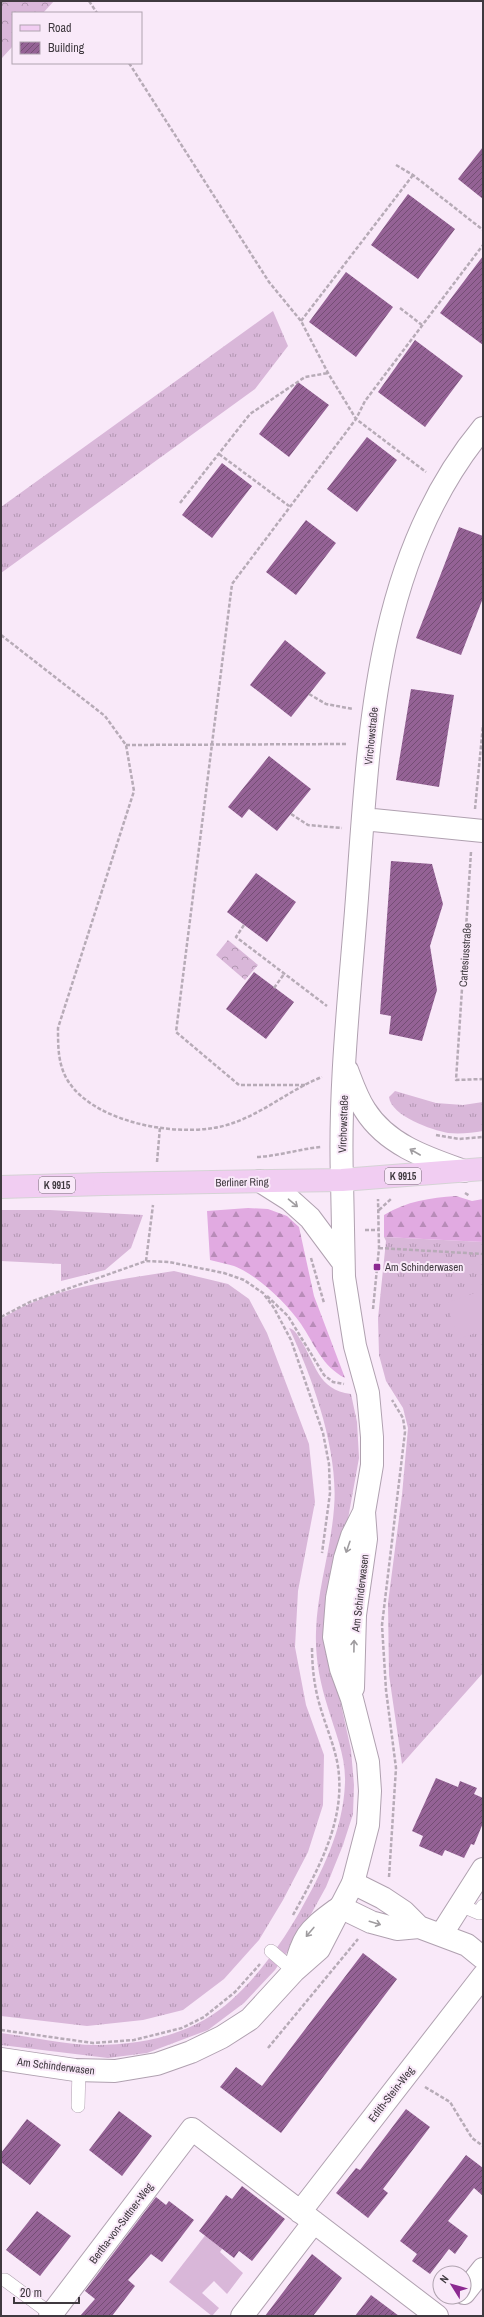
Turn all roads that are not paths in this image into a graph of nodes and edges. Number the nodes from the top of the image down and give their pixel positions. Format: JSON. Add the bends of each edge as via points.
{"nodes":[{"id":1,"x":483,"y":428,"type":"edge"},
{"id":2,"x":362,"y":824,"type":"junction"},
{"id":3,"x":478,"y":831,"type":"edge"},
{"id":4,"x":345,"y":1068,"type":"junction"},
{"id":5,"x":474,"y":1170,"type":"edge"},
{"id":6,"x":342,"y":1180,"type":"junction"},
{"id":7,"x":260,"y":1181,"type":"junction"},
{"id":8,"x":1,"y":1187,"type":"edge"},
{"id":9,"x":342,"y":1231,"type":"joint"},
{"id":10,"x":342,"y":1261,"type":"junction"},
{"id":11,"x":483,"y":1869,"type":"edge"},
{"id":12,"x":353,"y":1882,"type":"junction"},
{"id":13,"x":460,"y":1905,"type":"junction"},
{"id":14,"x":483,"y":1906,"type":"edge"},
{"id":15,"x":340,"y":1907,"type":"junction"},
{"id":16,"x":419,"y":1927,"type":"junction"},
{"id":17,"x":441,"y":1935,"type":"junction"},
{"id":18,"x":271,"y":1951,"type":"road end"},
{"id":19,"x":483,"y":1958,"type":"edge"},
{"id":20,"x":294,"y":1971,"type":"junction"},
{"id":21,"x":483,"y":1976,"type":"edge"},
{"id":22,"x":1,"y":2059,"type":"edge"},
{"id":23,"x":79,"y":2070,"type":"junction"},
{"id":24,"x":78,"y":2106,"type":"dead end"},
{"id":25,"x":307,"y":2217,"type":"junction"},
{"id":26,"x":483,"y":2269,"type":"edge"},
{"id":27,"x":1,"y":2280,"type":"edge"},
{"id":28,"x":472,"y":2283,"type":"edge"},
{"id":29,"x":455,"y":2305,"type":"edge"},
{"id":30,"x":51,"y":2315,"type":"edge"},
{"id":31,"x":242,"y":2316,"type":"edge"},
{"id":32,"x":437,"y":2316,"type":"edge"},
{"id":33,"x":446,"y":2316,"type":"edge"}],
"edges":[{"from":1,"to":2,"type":"street","name":"Virchowstraße","via":[[444,486],[421,531],[395,598],[382,648]]},
{"from":2,"to":3,"type":"street"},
{"from":2,"to":4,"type":"street","name":"Virchowstraße"},
{"from":5,"to":4,"type":"street","name":"Virchowstraße","one_way":true,"via":[[422,1156],[393,1139],[365,1110]]},
{"from":4,"to":6,"type":"street","name":"Virchowstraße","via":[[340,1142]]},
{"from":5,"to":6,"type":"main road","name":"Berliner Ring","number":"K 9915"},
{"from":6,"to":7,"type":"main road","name":"Berliner Ring","number":"K 9915"},
{"from":6,"to":9,"type":"street","name":"Virchowstraße"},
{"from":7,"to":8,"type":"main road","name":"Berliner Ring","number":"K 9915","bridge":true},
{"from":7,"to":10,"type":"street","one_way":true,"via":[[290,1200],[310,1218]]},
{"from":9,"to":10,"type":"street","name":"Am Schinderwasen"},
{"from":10,"to":12,"type":"street","name":"Am Schinderwasen","via":[[355,1346],[368,1393],[372,1437],[372,1465],[364,1512],[366,1539],[355,1615],[352,1699],[368,1762],[370,1791],[368,1825]]},
{"from":11,"to":13,"type":"street"},
{"from":12,"to":15,"type":"street","name":"Am Schinderwasen"},
{"from":12,"to":16,"type":"street","via":[[404,1912]]},
{"from":13,"to":14,"type":"lane","via":[[478,1913]]},
{"from":13,"to":17,"type":"street"},
{"from":15,"to":16,"type":"street","one_way":true,"via":[[371,1922],[397,1929]]},
{"from":15,"to":20,"type":"street","name":"Am Schinderwasen","via":[[318,1949]]},
{"from":16,"to":17,"type":"street"},
{"from":17,"to":19,"type":"street","via":[[467,1945]]},
{"from":18,"to":20,"type":"lane"},
{"from":20,"to":23,"type":"street","name":"Am Schinderwasen","via":[[250,2019],[222,2037],[191,2052],[157,2064],[115,2071]]},
{"from":21,"to":25,"type":"street","name":"Edith-Stein-Weg","via":[[406,2075]]},
{"from":22,"to":23,"type":"street","name":"Am Schinderwasen"},
{"from":23,"to":24,"type":"lane"},
{"from":25,"to":30,"type":"street","name":"Bertha-von-Suttner-Weg","via":[[192,2129]]},
{"from":25,"to":31,"type":"street"},
{"from":25,"to":32,"type":"street"},
{"from":26,"to":28,"type":"street"},
{"from":27,"to":30,"type":"lane","via":[[5,2280]]},
{"from":29,"to":33,"type":"street"}]}
